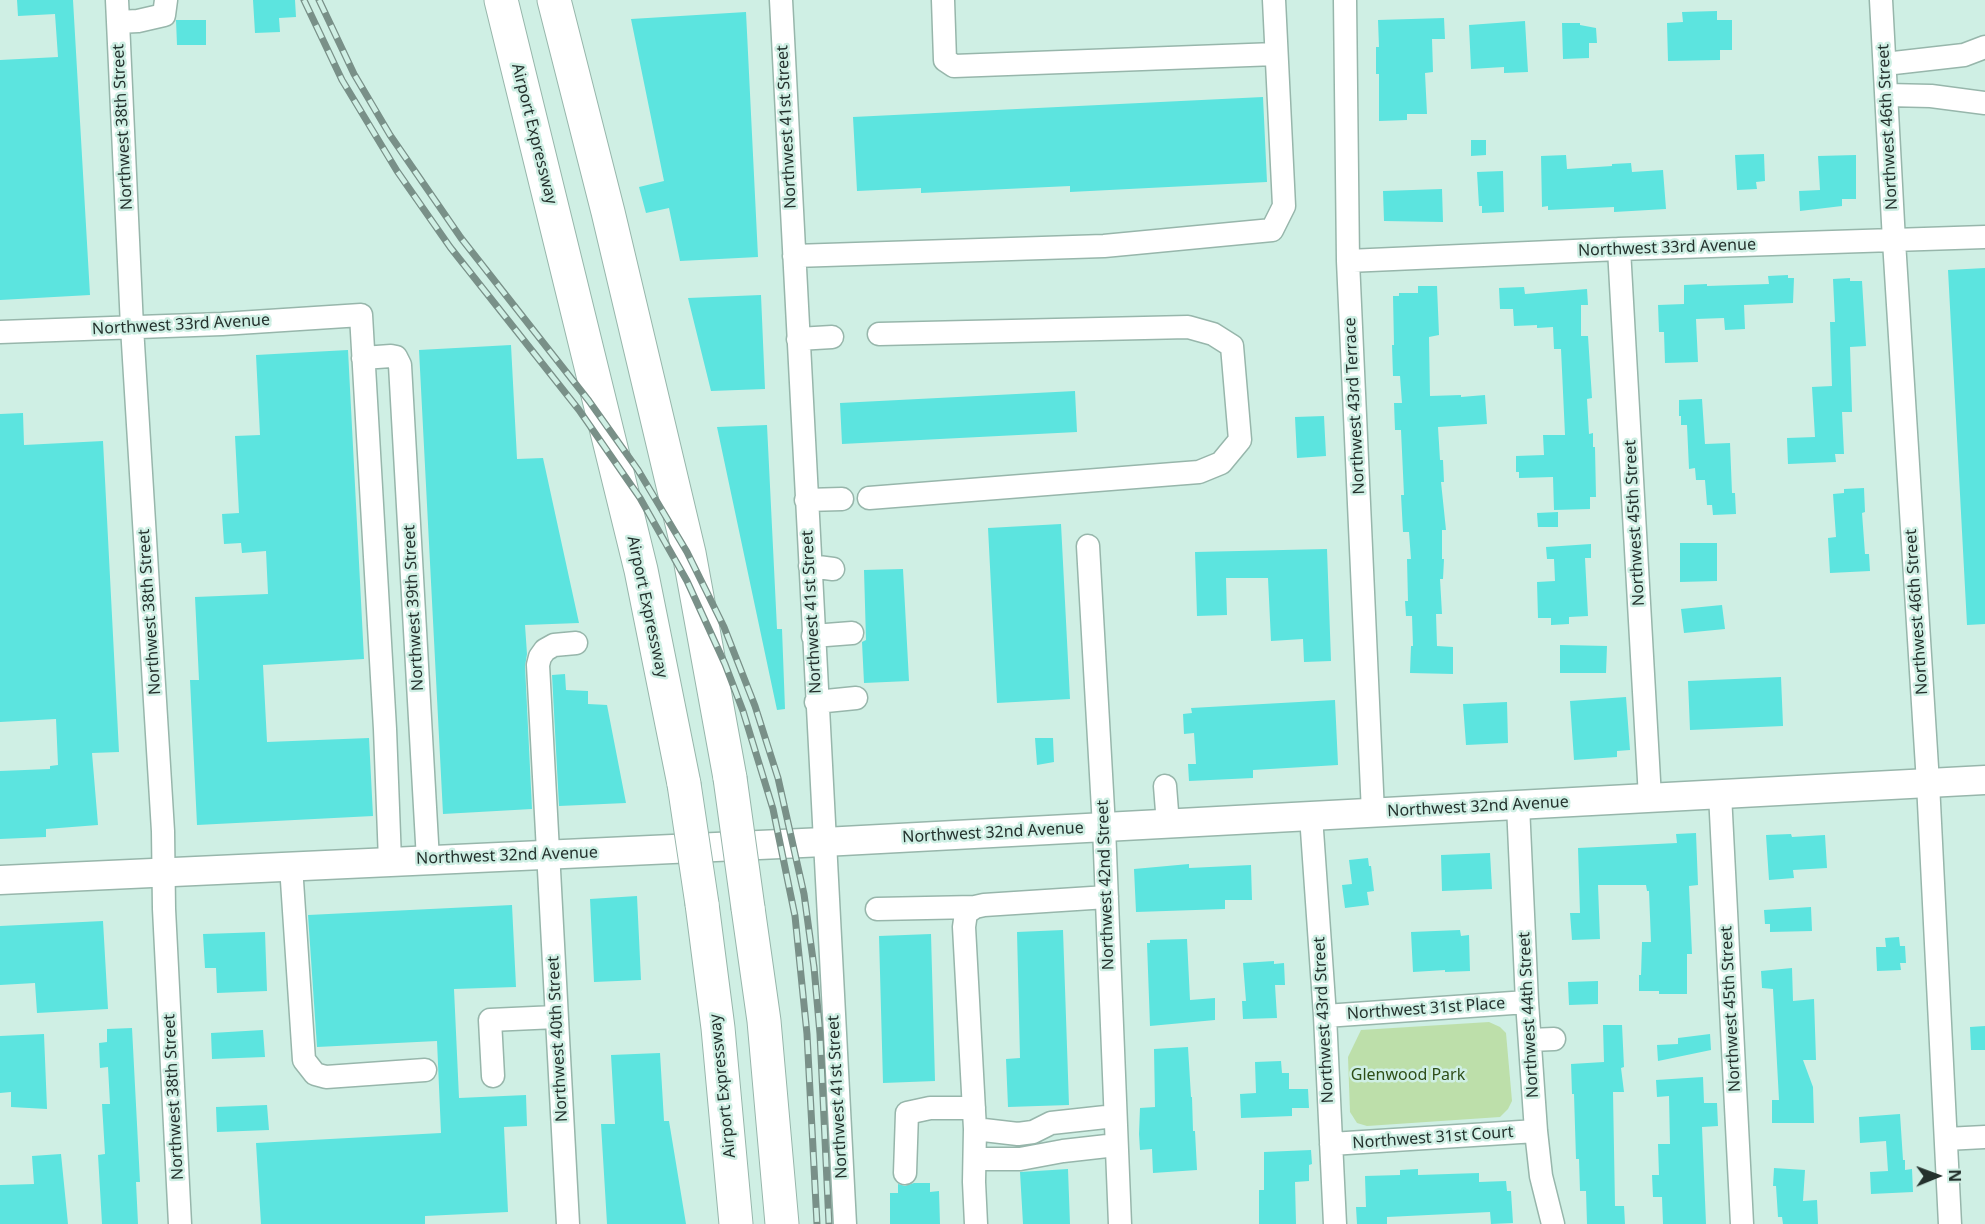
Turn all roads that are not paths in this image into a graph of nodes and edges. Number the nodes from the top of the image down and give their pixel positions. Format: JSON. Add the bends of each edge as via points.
{"nodes":[{"id":1,"x":166,"y":0,"type":"edge"},
{"id":2,"x":501,"y":0,"type":"edge"},
{"id":3,"x":554,"y":0,"type":"edge"},
{"id":4,"x":781,"y":0,"type":"edge"},
{"id":5,"x":943,"y":0,"type":"edge"},
{"id":6,"x":1274,"y":0,"type":"edge"},
{"id":7,"x":1345,"y":0,"type":"edge"},
{"id":8,"x":1881,"y":0,"type":"edge"},
{"id":9,"x":117,"y":11,"type":"edge"},
{"id":10,"x":1985,"y":46,"type":"edge"},
{"id":11,"x":1276,"y":54,"type":"junction"},
{"id":12,"x":1885,"y":64,"type":"junction"},
{"id":13,"x":1887,"y":95,"type":"junction"},
{"id":14,"x":1985,"y":103,"type":"edge"},
{"id":15,"x":1985,"y":237,"type":"edge"},
{"id":16,"x":1894,"y":241,"type":"junction"},
{"id":17,"x":1619,"y":249,"type":"junction"},
{"id":18,"x":794,"y":256,"type":"junction"},
{"id":19,"x":1348,"y":261,"type":"junction"},
{"id":20,"x":132,"y":327,"type":"junction"},
{"id":21,"x":0,"y":332,"type":"edge"},
{"id":22,"x":879,"y":334,"type":"dead end"},
{"id":23,"x":832,"y":337,"type":"dead end"},
{"id":24,"x":798,"y":339,"type":"junction"},
{"id":25,"x":363,"y":358,"type":"junction"},
{"id":26,"x":869,"y":498,"type":"dead end"},
{"id":27,"x":842,"y":499,"type":"dead end"},
{"id":28,"x":806,"y":500,"type":"junction"},
{"id":29,"x":1088,"y":546,"type":"dead end"},
{"id":30,"x":810,"y":566,"type":"junction"},
{"id":31,"x":833,"y":569,"type":"dead end"},
{"id":32,"x":852,"y":633,"type":"dead end"},
{"id":33,"x":813,"y":636,"type":"junction"},
{"id":34,"x":576,"y":644,"type":"dead end"},
{"id":35,"x":856,"y":698,"type":"dead end"},
{"id":36,"x":816,"y":702,"type":"junction"},
{"id":37,"x":1985,"y":780,"type":"edge"},
{"id":38,"x":1928,"y":783,"type":"junction"},
{"id":39,"x":1165,"y":786,"type":"dead end"},
{"id":40,"x":1720,"y":794,"type":"junction"},
{"id":41,"x":1650,"y":798,"type":"junction"},
{"id":42,"x":1518,"y":805,"type":"junction"},
{"id":43,"x":1373,"y":813,"type":"junction"},
{"id":44,"x":1311,"y":816,"type":"junction"},
{"id":45,"x":1168,"y":824,"type":"junction"},
{"id":46,"x":1104,"y":827,"type":"junction"},
{"id":47,"x":824,"y":842,"type":"junction"},
{"id":48,"x":549,"y":854,"type":"junction"},
{"id":49,"x":428,"y":860,"type":"junction"},
{"id":50,"x":390,"y":861,"type":"junction"},
{"id":51,"x":291,"y":866,"type":"junction"},
{"id":52,"x":164,"y":872,"type":"junction"},
{"id":53,"x":0,"y":880,"type":"edge"},
{"id":54,"x":1107,"y":897,"type":"junction"},
{"id":55,"x":975,"y":907,"type":"junction"},
{"id":56,"x":878,"y":909,"type":"dead end"},
{"id":57,"x":1527,"y":1002,"type":"junction"},
{"id":58,"x":1325,"y":1016,"type":"junction"},
{"id":59,"x":556,"y":1017,"type":"junction"},
{"id":60,"x":1554,"y":1039,"type":"dead end"},
{"id":61,"x":1530,"y":1040,"type":"junction"},
{"id":62,"x":425,"y":1070,"type":"dead end"},
{"id":63,"x":493,"y":1076,"type":"dead end"},
{"id":64,"x":1115,"y":1116,"type":"junction"},
{"id":65,"x":975,"y":1119,"type":"junction"},
{"id":66,"x":1037,"y":1130,"type":"junction"},
{"id":67,"x":1536,"y":1131,"type":"junction"},
{"id":68,"x":1985,"y":1137,"type":"edge"},
{"id":69,"x":1946,"y":1139,"type":"junction"},
{"id":70,"x":1331,"y":1144,"type":"junction"},
{"id":71,"x":1116,"y":1145,"type":"junction"},
{"id":72,"x":1040,"y":1155,"type":"junction"},
{"id":73,"x":976,"y":1159,"type":"junction"},
{"id":74,"x":905,"y":1173,"type":"dead end"},
{"id":75,"x":180,"y":1224,"type":"edge"},
{"id":76,"x":568,"y":1224,"type":"edge"},
{"id":77,"x":736,"y":1224,"type":"edge"},
{"id":78,"x":782,"y":1224,"type":"edge"},
{"id":79,"x":845,"y":1224,"type":"edge"},
{"id":80,"x":976,"y":1224,"type":"edge"},
{"id":81,"x":1120,"y":1224,"type":"edge"},
{"id":82,"x":1335,"y":1224,"type":"edge"},
{"id":83,"x":1553,"y":1224,"type":"edge"},
{"id":84,"x":1742,"y":1224,"type":"edge"},
{"id":85,"x":1950,"y":1224,"type":"edge"}],
"edges":[{"from":1,"to":9,"type":"street","via":[[164,15],[138,21]]},
{"from":2,"to":77,"type":"highway","name":"Airport Expressway","bridge":true,"via":[[641,570],[684,784],[718,1028]]},
{"from":3,"to":78,"type":"highway","bridge":true,"via":[[689,553],[730,778],[764,1021]]},
{"from":4,"to":18,"type":"street","name":"Northwest 41st Street"},
{"from":5,"to":11,"type":"street","via":[[945,60],[954,66]]},
{"from":6,"to":11,"type":"street"},
{"from":7,"to":19,"type":"street","name":"Northwest 43rd Terrace"},
{"from":8,"to":12,"type":"street","name":"Northwest 46th Street"},
{"from":9,"to":20,"type":"street","name":"Northwest 38th Street"},
{"from":10,"to":12,"type":"street","via":[[1964,54]]},
{"from":11,"to":18,"type":"street","via":[[1284,206],[1272,230],[1104,246]]},
{"from":12,"to":13,"type":"street","name":"Northwest 46th Street"},
{"from":13,"to":14,"type":"street"},
{"from":13,"to":16,"type":"street","name":"Northwest 46th Street"},
{"from":15,"to":16,"type":"street","name":"Northwest 33rd Avenue"},
{"from":16,"to":17,"type":"street","name":"Northwest 33rd Avenue"},
{"from":16,"to":38,"type":"street","name":"Northwest 46th Street"},
{"from":17,"to":19,"type":"street","name":"Northwest 33rd Avenue"},
{"from":17,"to":41,"type":"street","name":"Northwest 45th Street"},
{"from":18,"to":24,"type":"street","name":"Northwest 41st Street"},
{"from":19,"to":43,"type":"street","name":"Northwest 43rd Terrace"},
{"from":20,"to":21,"type":"street","name":"Northwest 33rd Avenue"},
{"from":20,"to":25,"type":"street","name":"Northwest 33rd Avenue","via":[[361,315]]},
{"from":20,"to":52,"type":"street","name":"Northwest 38th Street"},
{"from":22,"to":26,"type":"street","via":[[1188,327],[1213,334],[1232,346],[1240,440],[1221,463],[1199,472]]},
{"from":23,"to":24,"type":"street"},
{"from":24,"to":28,"type":"street","name":"Northwest 41st Street"},
{"from":25,"to":49,"type":"street","name":"Northwest 39th Street","via":[[391,356],[400,365]]},
{"from":25,"to":50,"type":"street"},
{"from":27,"to":28,"type":"street"},
{"from":28,"to":30,"type":"street","name":"Northwest 41st Street"},
{"from":29,"to":46,"type":"street","name":"Northwest 42nd Street"},
{"from":30,"to":31,"type":"street"},
{"from":30,"to":33,"type":"street","name":"Northwest 41st Street"},
{"from":32,"to":33,"type":"street"},
{"from":33,"to":36,"type":"street","name":"Northwest 41st Street"},
{"from":34,"to":48,"type":"street","name":"Northwest 40th Street","via":[[554,645],[545,650],[538,665]]},
{"from":35,"to":36,"type":"street"},
{"from":36,"to":47,"type":"street","name":"Northwest 41st Street"},
{"from":37,"to":38,"type":"main road","name":"Northwest 32nd Avenue"},
{"from":38,"to":40,"type":"main road","name":"Northwest 32nd Avenue"},
{"from":38,"to":69,"type":"street","name":"Northwest 46th Street"},
{"from":39,"to":45,"type":"street"},
{"from":40,"to":41,"type":"main road","name":"Northwest 32nd Avenue"},
{"from":40,"to":84,"type":"street","name":"Northwest 45th Street"},
{"from":41,"to":42,"type":"main road","name":"Northwest 32nd Avenue"},
{"from":42,"to":43,"type":"main road","name":"Northwest 32nd Avenue"},
{"from":42,"to":57,"type":"street","name":"Northwest 44th Street"},
{"from":43,"to":44,"type":"main road","name":"Northwest 32nd Avenue"},
{"from":44,"to":45,"type":"main road","name":"Northwest 32nd Avenue"},
{"from":44,"to":58,"type":"street","name":"Northwest 43rd Street"},
{"from":45,"to":46,"type":"main road","name":"Northwest 32nd Avenue"},
{"from":46,"to":47,"type":"main road","name":"Northwest 32nd Avenue"},
{"from":46,"to":54,"type":"street","name":"Northwest 42nd Street"},
{"from":47,"to":48,"type":"main road","name":"Northwest 32nd Avenue"},
{"from":47,"to":79,"type":"street","name":"Northwest 41st Street"},
{"from":48,"to":49,"type":"main road","name":"Northwest 32nd Avenue"},
{"from":48,"to":59,"type":"street","name":"Northwest 40th Street"},
{"from":49,"to":50,"type":"main road","name":"Northwest 32nd Avenue"},
{"from":50,"to":51,"type":"main road","name":"Northwest 32nd Avenue"},
{"from":51,"to":52,"type":"main road","name":"Northwest 32nd Avenue"},
{"from":51,"to":62,"type":"street","via":[[304,1059],[315,1074],[326,1077]]},
{"from":52,"to":53,"type":"main road","name":"Northwest 32nd Avenue"},
{"from":52,"to":75,"type":"street","name":"Northwest 38th Street"},
{"from":54,"to":55,"type":"street"},
{"from":54,"to":64,"type":"street","name":"Northwest 42nd Street"},
{"from":55,"to":56,"type":"street"},
{"from":55,"to":65,"type":"street","via":[[966,913],[964,927]]},
{"from":57,"to":58,"type":"street","name":"Northwest 31st Place"},
{"from":57,"to":61,"type":"street","name":"Northwest 44th Street"},
{"from":58,"to":70,"type":"street","name":"Northwest 43rd Street"},
{"from":59,"to":63,"type":"street","via":[[490,1020]]},
{"from":59,"to":76,"type":"street","name":"Northwest 40th Street","via":[[556,1185]]},
{"from":60,"to":61,"type":"street"},
{"from":61,"to":67,"type":"street","name":"Northwest 44th Street"},
{"from":64,"to":66,"type":"street","via":[[1051,1123]]},
{"from":64,"to":71,"type":"street","name":"Northwest 42nd Street"},
{"from":65,"to":66,"type":"street","via":[[1018,1134]]},
{"from":65,"to":73,"type":"street"},
{"from":65,"to":74,"type":"street","via":[[930,1108],[907,1113]]},
{"from":66,"to":72,"type":"street"},
{"from":67,"to":70,"type":"street","name":"Northwest 31st Court"},
{"from":67,"to":83,"type":"street","name":"Northwest 44th Street","via":[[1541,1176]]},
{"from":68,"to":69,"type":"street"},
{"from":69,"to":85,"type":"street","name":"Northwest 46th Street"},
{"from":70,"to":82,"type":"street","name":"Northwest 43rd Street"},
{"from":71,"to":72,"type":"street"},
{"from":71,"to":81,"type":"street","name":"Northwest 42nd Street"},
{"from":72,"to":73,"type":"street"},
{"from":73,"to":80,"type":"street"}]}
